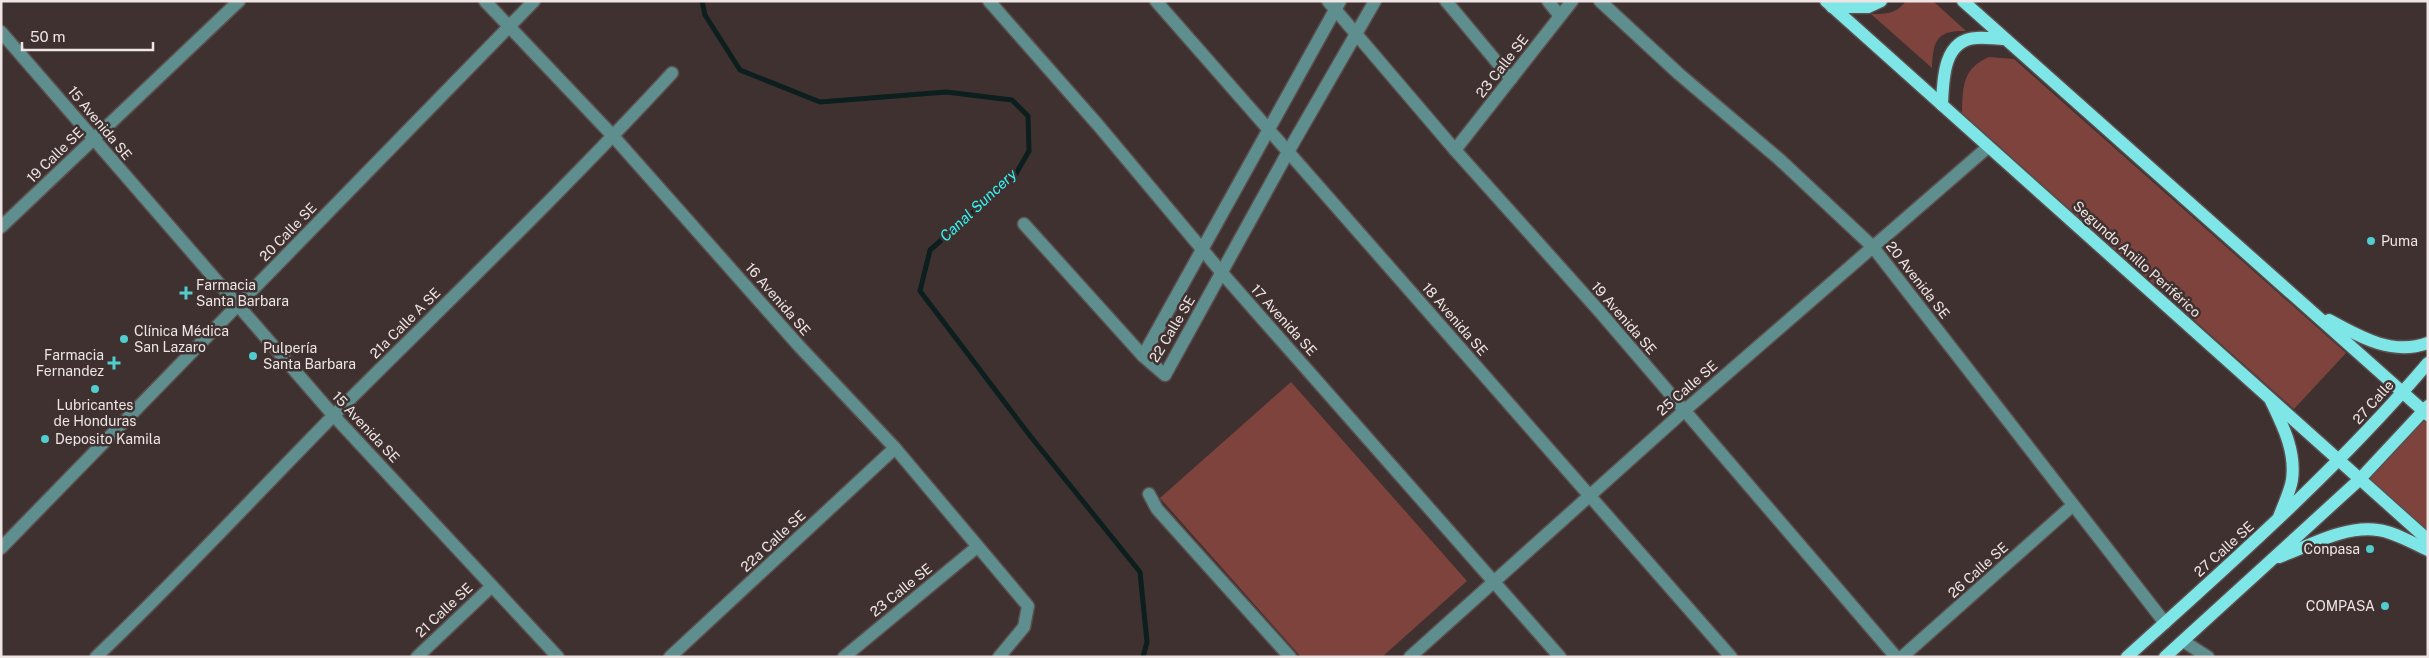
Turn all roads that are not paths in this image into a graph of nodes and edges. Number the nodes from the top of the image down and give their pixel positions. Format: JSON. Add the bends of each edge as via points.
{"nodes":[{"id":1,"x":239,"y":1,"type":"edge"},
{"id":2,"x":485,"y":1,"type":"edge"},
{"id":3,"x":534,"y":1,"type":"edge"},
{"id":4,"x":989,"y":1,"type":"edge"},
{"id":5,"x":1156,"y":1,"type":"edge"},
{"id":6,"x":1375,"y":1,"type":"edge"},
{"id":7,"x":1446,"y":1,"type":"edge"},
{"id":8,"x":1548,"y":1,"type":"edge"},
{"id":9,"x":1572,"y":1,"type":"edge"},
{"id":10,"x":1600,"y":1,"type":"edge"},
{"id":11,"x":1881,"y":1,"type":"edge"},
{"id":12,"x":1963,"y":1,"type":"edge"},
{"id":13,"x":1335,"y":4,"type":"edge"},
{"id":14,"x":1829,"y":4,"type":"edge"},
{"id":15,"x":1560,"y":16,"type":"junction"},
{"id":16,"x":509,"y":27,"type":"junction"},
{"id":17,"x":1,"y":32,"type":"edge"},
{"id":18,"x":1356,"y":34,"type":"junction"},
{"id":19,"x":2004,"y":39,"type":"junction"},
{"id":20,"x":672,"y":73,"type":"dead end"},
{"id":21,"x":1511,"y":79,"type":"junction"},
{"id":22,"x":1942,"y":105,"type":"junction"},
{"id":23,"x":1268,"y":131,"type":"junction"},
{"id":24,"x":613,"y":136,"type":"junction"},
{"id":25,"x":93,"y":139,"type":"junction"},
{"id":26,"x":1988,"y":146,"type":"junction"},
{"id":27,"x":1455,"y":150,"type":"junction"},
{"id":28,"x":1288,"y":152,"type":"junction"},
{"id":29,"x":1024,"y":224,"type":"dead end"},
{"id":30,"x":1,"y":227,"type":"edge"},
{"id":31,"x":1873,"y":247,"type":"junction"},
{"id":32,"x":1202,"y":249,"type":"junction"},
{"id":33,"x":1222,"y":273,"type":"junction"},
{"id":34,"x":237,"y":306,"type":"junction"},
{"id":35,"x":2310,"y":310,"type":"junction"},
{"id":36,"x":2428,"y":343,"type":"edge"},
{"id":37,"x":1143,"y":356,"type":"junction"},
{"id":38,"x":2428,"y":363,"type":"edge"},
{"id":39,"x":2403,"y":392,"type":"junction"},
{"id":40,"x":2269,"y":396,"type":"junction"},
{"id":41,"x":1684,"y":411,"type":"junction"},
{"id":42,"x":2426,"y":411,"type":"edge"},
{"id":43,"x":334,"y":416,"type":"junction"},
{"id":44,"x":895,"y":448,"type":"junction"},
{"id":45,"x":2340,"y":461,"type":"junction"},
{"id":46,"x":2359,"y":480,"type":"junction"},
{"id":47,"x":1149,"y":494,"type":"dead end"},
{"id":48,"x":1591,"y":495,"type":"junction"},
{"id":49,"x":2072,"y":506,"type":"junction"},
{"id":50,"x":2277,"y":522,"type":"junction"},
{"id":51,"x":2428,"y":540,"type":"edge"},
{"id":52,"x":977,"y":547,"type":"junction"},
{"id":53,"x":1,"y":548,"type":"edge"},
{"id":54,"x":2428,"y":550,"type":"edge"},
{"id":55,"x":2272,"y":559,"type":"junction"},
{"id":56,"x":1495,"y":581,"type":"junction"},
{"id":57,"x":492,"y":586,"type":"junction"},
{"id":58,"x":2165,"y":623,"type":"junction"},
{"id":59,"x":2182,"y":641,"type":"junction"},
{"id":60,"x":96,"y":657,"type":"edge"},
{"id":61,"x":417,"y":657,"type":"edge"},
{"id":62,"x":558,"y":657,"type":"edge"},
{"id":63,"x":670,"y":657,"type":"edge"},
{"id":64,"x":844,"y":657,"type":"edge"},
{"id":65,"x":999,"y":657,"type":"edge"},
{"id":66,"x":1290,"y":657,"type":"edge"},
{"id":67,"x":1410,"y":657,"type":"edge"},
{"id":68,"x":1560,"y":657,"type":"edge"},
{"id":69,"x":1731,"y":657,"type":"edge"},
{"id":70,"x":1896,"y":657,"type":"edge"},
{"id":71,"x":1902,"y":657,"type":"edge"},
{"id":72,"x":2127,"y":657,"type":"edge"},
{"id":73,"x":2165,"y":657,"type":"edge"},
{"id":74,"x":2208,"y":657,"type":"edge"}],
"edges":[{"from":1,"to":25,"type":"street","name":"19 Calle SE"},
{"from":2,"to":16,"type":"street","name":"16 Avenida SE"},
{"from":3,"to":16,"type":"street","name":"20 Calle SE"},
{"from":4,"to":32,"type":"street","name":"17 Avenida SE"},
{"from":5,"to":23,"type":"street","name":"18 Avenida SE"},
{"from":6,"to":18,"type":"street","name":"22 Calle SE"},
{"from":7,"to":21,"type":"street"},
{"from":8,"to":15,"type":"street"},
{"from":9,"to":15,"type":"street","name":"23 Calle SE"},
{"from":10,"to":31,"type":"street","name":"20 Avenida SE"},
{"from":11,"to":14,"type":"main road","via":[[1868,6]]},
{"from":12,"to":19,"type":"main road"},
{"from":13,"to":18,"type":"street","name":"19 Avenida SE"},
{"from":13,"to":23,"type":"street","name":"22 Calle SE"},
{"from":14,"to":22,"type":"main road","name":"Segundo Anillo Periférico"},
{"from":15,"to":21,"type":"street","name":"23 Calle SE"},
{"from":16,"to":24,"type":"street","name":"16 Avenida SE"},
{"from":16,"to":34,"type":"street","name":"20 Calle SE"},
{"from":17,"to":25,"type":"street","name":"15 Avenida SE"},
{"from":18,"to":27,"type":"street","name":"19 Avenida SE"},
{"from":18,"to":28,"type":"street","name":"22 Calle SE"},
{"from":19,"to":22,"type":"main road","via":[[1975,38],[1959,44],[1948,58],[1943,76]]},
{"from":19,"to":35,"type":"main road"},
{"from":20,"to":24,"type":"street","name":"21a Calle A SE"},
{"from":21,"to":27,"type":"street","name":"23 Calle SE"},
{"from":22,"to":26,"type":"main road","name":"Segundo Anillo Periférico"},
{"from":23,"to":28,"type":"street","name":"18 Avenida SE"},
{"from":23,"to":32,"type":"street","name":"22 Calle SE"},
{"from":24,"to":43,"type":"street","name":"21a Calle A SE"},
{"from":24,"to":44,"type":"street","name":"16 Avenida SE","via":[[799,346]]},
{"from":25,"to":30,"type":"street","name":"19 Calle SE"},
{"from":25,"to":34,"type":"street","name":"15 Avenida SE"},
{"from":26,"to":31,"type":"street","name":"25 Calle SE"},
{"from":26,"to":40,"type":"main road","name":"Segundo Anillo Periférico"},
{"from":27,"to":41,"type":"street","name":"19 Avenida SE"},
{"from":28,"to":33,"type":"street","name":"22 Calle SE"},
{"from":28,"to":48,"type":"street","name":"18 Avenida SE"},
{"from":29,"to":37,"type":"street"},
{"from":31,"to":41,"type":"street","name":"25 Calle SE"},
{"from":31,"to":49,"type":"street","name":"20 Avenida SE"},
{"from":32,"to":33,"type":"street","name":"17 Avenida SE"},
{"from":32,"to":37,"type":"street","name":"22 Calle SE"},
{"from":33,"to":37,"type":"street","name":"22 Calle SE","via":[[1165,375]]},
{"from":33,"to":56,"type":"street","name":"17 Avenida SE"},
{"from":34,"to":43,"type":"street","name":"15 Avenida SE"},
{"from":34,"to":53,"type":"street","name":"20 Calle SE"},
{"from":35,"to":36,"type":"main road","via":[[2368,341],[2399,348]]},
{"from":35,"to":39,"type":"main road"},
{"from":38,"to":39,"type":"main road","name":"27 Calle"},
{"from":39,"to":42,"type":"main road"},
{"from":39,"to":45,"type":"main road","name":"27 Calle"},
{"from":40,"to":45,"type":"main road","name":"Segundo Anillo Periférico"},
{"from":40,"to":50,"type":"main road","via":[[2288,438],[2293,462],[2292,482]]},
{"from":41,"to":48,"type":"street","name":"25 Calle SE"},
{"from":41,"to":70,"type":"street","name":"19 Avenida SE"},
{"from":42,"to":46,"type":"main road"},
{"from":43,"to":57,"type":"street","name":"15 Avenida SE"},
{"from":43,"to":60,"type":"street","name":"21a Calle A SE","via":[[154,602]]},
{"from":44,"to":52,"type":"street","name":"16 Avenida SE"},
{"from":44,"to":63,"type":"street","name":"22a Calle SE"},
{"from":45,"to":46,"type":"main road","name":"Segundo Anillo Periférico"},
{"from":45,"to":50,"type":"main road","name":"27 Calle SE"},
{"from":46,"to":51,"type":"main road","name":"Segundo Anillo Periférico"},
{"from":46,"to":55,"type":"main road"},
{"from":47,"to":66,"type":"street","via":[[1157,509]]},
{"from":48,"to":56,"type":"street","name":"25 Calle SE"},
{"from":48,"to":69,"type":"street","name":"18 Avenida SE"},
{"from":49,"to":58,"type":"street","name":"20 Avenida SE"},
{"from":49,"to":71,"type":"street","name":"26 Calle SE"},
{"from":50,"to":58,"type":"main road","name":"27 Calle SE"},
{"from":52,"to":64,"type":"street","name":"23 Calle SE"},
{"from":52,"to":65,"type":"street","name":"16 Avenida SE","via":[[1028,606],[1024,627]]},
{"from":54,"to":55,"type":"main road","via":[[2379,530],[2356,530]]},
{"from":55,"to":59,"type":"main road"},
{"from":56,"to":67,"type":"street","name":"25 Calle SE"},
{"from":56,"to":68,"type":"street","name":"17 Avenida SE"},
{"from":57,"to":61,"type":"street","name":"21 Calle SE"},
{"from":57,"to":62,"type":"street","name":"15 Avenida SE"},
{"from":58,"to":72,"type":"main road","name":"27 Calle SE"},
{"from":59,"to":73,"type":"main road"},
{"from":59,"to":74,"type":"street"}]}
